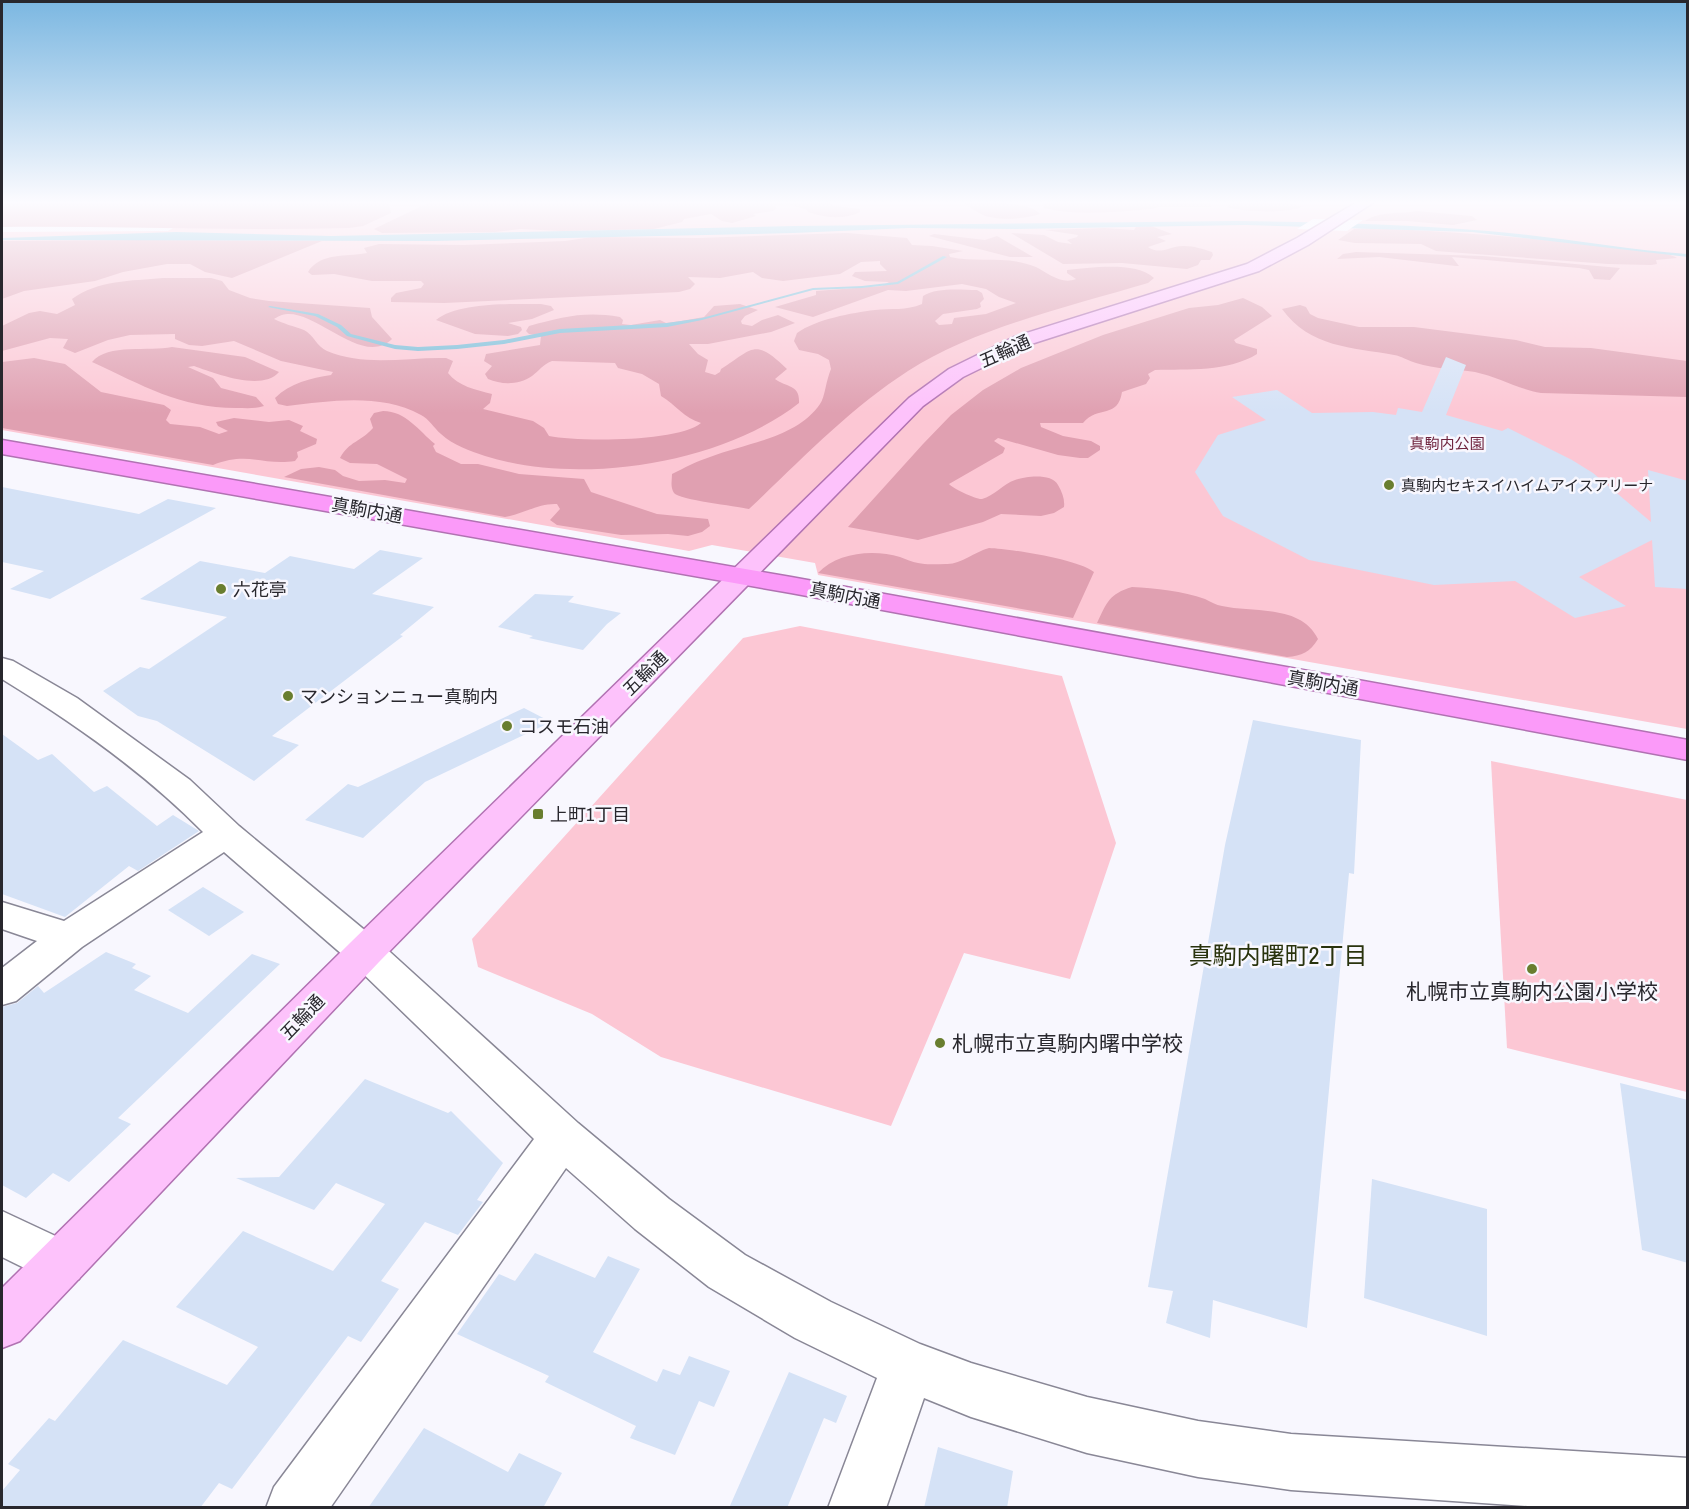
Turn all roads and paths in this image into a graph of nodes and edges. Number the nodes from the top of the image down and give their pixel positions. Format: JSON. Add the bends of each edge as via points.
{"nodes":[{"id":1,"x":1239,"y":272,"type":"edge"},
{"id":2,"x":2,"y":447,"type":"edge"},
{"id":3,"x":743,"y":576,"type":"junction"},
{"id":4,"x":2,"y":667,"type":"edge"},
{"id":5,"x":1688,"y":750,"type":"edge"},
{"id":6,"x":226,"y":834,"type":"junction"},
{"id":7,"x":2,"y":915,"type":"edge"},
{"id":8,"x":68,"y":937,"type":"junction"},
{"id":9,"x":365,"y":952,"type":"junction"},
{"id":10,"x":2,"y":990,"type":"edge"},
{"id":11,"x":562,"y":1137,"type":"junction"},
{"id":12,"x":2,"y":1233,"type":"edge"},
{"id":13,"x":61,"y":1263,"type":"junction"},
{"id":14,"x":2,"y":1323,"type":"edge"},
{"id":15,"x":908,"y":1366,"type":"junction"},
{"id":16,"x":1677,"y":1493,"type":"edge"},
{"id":17,"x":295,"y":1508,"type":"edge"},
{"id":18,"x":857,"y":1508,"type":"edge"}],
"edges":[{"from":1,"to":3,"type":"main road","name":"五輪通","via":[[1013,345],[957,373],[916,402]]},
{"from":2,"to":3,"type":"highway","name":"真駒内通"},
{"from":3,"to":5,"type":"highway","name":"真駒内通"},
{"from":3,"to":9,"type":"main road","name":"五輪通"},
{"from":4,"to":6,"type":"street","via":[[118,742],[178,787]]},
{"from":6,"to":8,"type":"street"},
{"from":6,"to":9,"type":"street"},
{"from":7,"to":8,"type":"street"},
{"from":8,"to":10,"type":"street"},
{"from":9,"to":11,"type":"street"},
{"from":9,"to":13,"type":"main road","name":"五輪通"},
{"from":11,"to":15,"type":"street","via":[[652,1214],[728,1271],[813,1320]]},
{"from":11,"to":17,"type":"street"},
{"from":12,"to":13,"type":"street"},
{"from":13,"to":14,"type":"main road","name":"五輪通"},
{"from":15,"to":16,"type":"street","via":[[970,1390],[1087,1425],[1198,1449],[1291,1462]]},
{"from":15,"to":18,"type":"street"}]}
